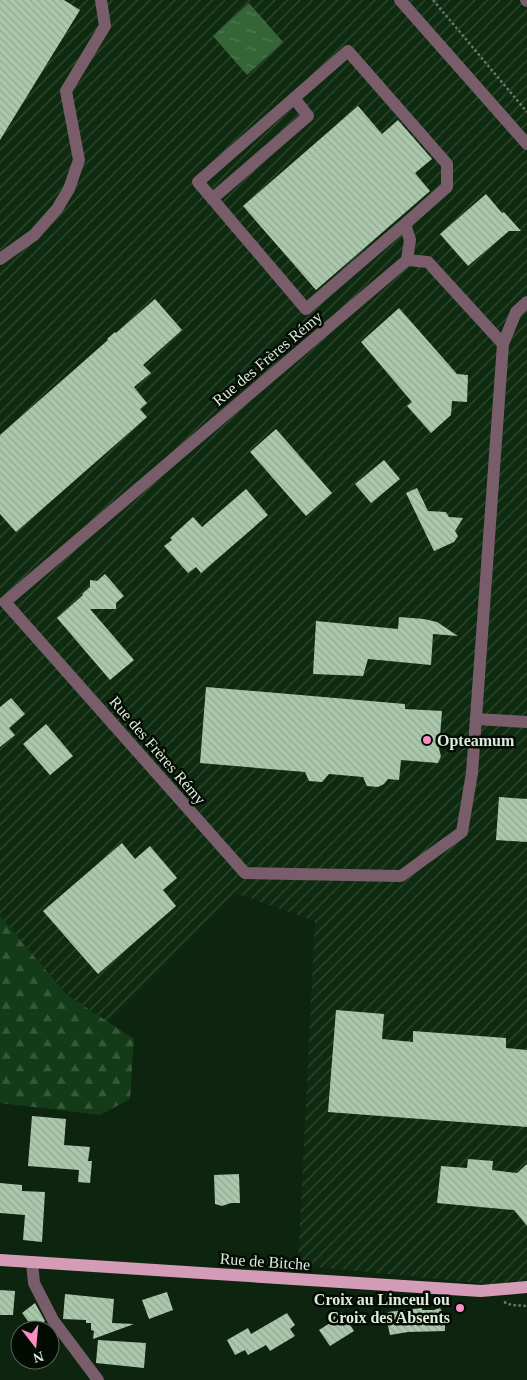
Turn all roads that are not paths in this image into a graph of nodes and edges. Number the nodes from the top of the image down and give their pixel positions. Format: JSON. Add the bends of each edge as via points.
{"nodes":[{"id":1,"x":101,"y":0,"type":"edge"},
{"id":2,"x":400,"y":0,"type":"edge"},
{"id":3,"x":294,"y":98,"type":"junction"},
{"id":4,"x":254,"y":133,"type":"junction"},
{"id":5,"x":527,"y":144,"type":"edge"},
{"id":6,"x":269,"y":150,"type":"junction"},
{"id":7,"x":212,"y":199,"type":"junction"},
{"id":8,"x":405,"y":224,"type":"junction"},
{"id":9,"x":0,"y":259,"type":"edge"},
{"id":10,"x":407,"y":260,"type":"junction"},
{"id":11,"x":527,"y":302,"type":"edge"},
{"id":12,"x":503,"y":344,"type":"junction"},
{"id":13,"x":3,"y":604,"type":"edge"},
{"id":14,"x":476,"y":719,"type":"junction"},
{"id":15,"x":527,"y":722,"type":"edge"},
{"id":16,"x":0,"y":1260,"type":"edge"},
{"id":17,"x":32,"y":1262,"type":"junction"},
{"id":18,"x":527,"y":1287,"type":"edge"},
{"id":19,"x":98,"y":1380,"type":"edge"}],
"edges":[{"from":1,"to":9,"type":"street","via":[[105,26],[66,91],[79,160],[69,189],[57,209],[34,235]]},
{"from":2,"to":5,"type":"street"},
{"from":3,"to":4,"type":"street"},
{"from":3,"to":6,"type":"street","via":[[308,116]]},
{"from":3,"to":8,"type":"street","via":[[348,51],[448,164],[447,186]]},
{"from":4,"to":6,"type":"street"},
{"from":4,"to":7,"type":"street","via":[[198,182]]},
{"from":6,"to":7,"type":"street"},
{"from":7,"to":8,"type":"street","via":[[306,309]]},
{"from":8,"to":10,"type":"street","via":[[410,240]]},
{"from":10,"to":12,"type":"street","via":[[428,262]]},
{"from":10,"to":13,"type":"street","name":"Rue des Frères Rémy"},
{"from":11,"to":12,"type":"street","name":"Rue des Frères Rémy","via":[[516,312]]},
{"from":12,"to":14,"type":"street","name":"Rue des Frères Rémy"},
{"from":13,"to":14,"type":"street","name":"Rue des Frères Rémy","via":[[245,873],[401,876],[462,832],[472,773]]},
{"from":14,"to":15,"type":"street"},
{"from":16,"to":17,"type":"main road","name":"Rue de Bitche"},
{"from":17,"to":18,"type":"main road","name":"Rue de Bitche","via":[[481,1292]]},
{"from":17,"to":19,"type":"street","via":[[34,1283],[53,1320]]}]}
